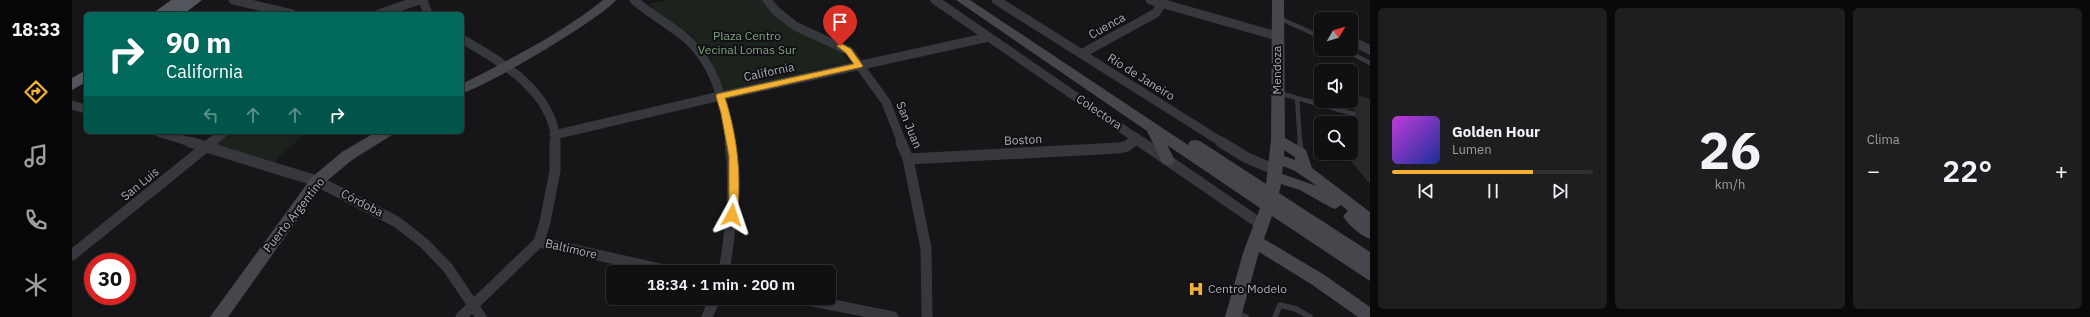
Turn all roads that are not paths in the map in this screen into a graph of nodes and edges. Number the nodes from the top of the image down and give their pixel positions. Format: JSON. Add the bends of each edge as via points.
{"nodes":[{"id":1,"x":180,"y":0,"type":"edge"},
{"id":2,"x":196,"y":0,"type":"edge"},
{"id":3,"x":233,"y":0,"type":"edge"},
{"id":4,"x":418,"y":0,"type":"edge"},
{"id":5,"x":423,"y":0,"type":"edge"},
{"id":6,"x":610,"y":0,"type":"edge"},
{"id":7,"x":634,"y":0,"type":"edge"},
{"id":8,"x":768,"y":0,"type":"edge"},
{"id":9,"x":935,"y":0,"type":"edge"},
{"id":10,"x":962,"y":0,"type":"edge"},
{"id":11,"x":972,"y":0,"type":"edge"},
{"id":12,"x":996,"y":0,"type":"edge"},
{"id":13,"x":1150,"y":0,"type":"edge"},
{"id":14,"x":1278,"y":0,"type":"edge"},
{"id":15,"x":1161,"y":4,"type":"junction"},
{"id":16,"x":162,"y":12,"type":"edge"},
{"id":17,"x":178,"y":12,"type":"edge"},
{"id":18,"x":284,"y":12,"type":"edge"},
{"id":19,"x":384,"y":12,"type":"edge"},
{"id":20,"x":427,"y":12,"type":"edge"},
{"id":21,"x":1278,"y":18,"type":"junction"},
{"id":22,"x":1314,"y":34,"type":"edge"},
{"id":23,"x":1277,"y":36,"type":"junction"},
{"id":24,"x":989,"y":37,"type":"junction"},
{"id":25,"x":464,"y":40,"type":"edge"},
{"id":26,"x":1358,"y":44,"type":"edge"},
{"id":27,"x":1370,"y":50,"type":"edge"},
{"id":28,"x":1082,"y":54,"type":"junction"},
{"id":29,"x":1356,"y":56,"type":"edge"},
{"id":30,"x":1370,"y":63,"type":"edge"},
{"id":31,"x":84,"y":65,"type":"edge"},
{"id":32,"x":505,"y":65,"type":"junction"},
{"id":33,"x":859,"y":66,"type":"junction"},
{"id":34,"x":72,"y":73,"type":"edge"},
{"id":35,"x":84,"y":76,"type":"edge"},
{"id":36,"x":72,"y":85,"type":"edge"},
{"id":37,"x":464,"y":88,"type":"edge"},
{"id":38,"x":1277,"y":92,"type":"junction"},
{"id":39,"x":720,"y":96,"type":"junction"},
{"id":40,"x":1297,"y":98,"type":"junction"},
{"id":41,"x":72,"y":105,"type":"edge"},
{"id":42,"x":84,"y":108,"type":"edge"},
{"id":43,"x":1354,"y":114,"type":"dead end"},
{"id":44,"x":1151,"y":126,"type":"junction"},
{"id":45,"x":165,"y":134,"type":"edge"},
{"id":46,"x":222,"y":134,"type":"edge"},
{"id":47,"x":384,"y":134,"type":"edge"},
{"id":48,"x":554,"y":135,"type":"junction"},
{"id":49,"x":1137,"y":138,"type":"junction"},
{"id":50,"x":1278,"y":140,"type":"junction"},
{"id":51,"x":207,"y":147,"type":"junction"},
{"id":52,"x":1301,"y":154,"type":"junction"},
{"id":53,"x":908,"y":159,"type":"junction"},
{"id":54,"x":1168,"y":160,"type":"junction"},
{"id":55,"x":1276,"y":169,"type":"junction"},
{"id":56,"x":1305,"y":170,"type":"junction"},
{"id":57,"x":317,"y":181,"type":"junction"},
{"id":58,"x":1270,"y":201,"type":"junction"},
{"id":59,"x":1370,"y":220,"type":"edge"},
{"id":60,"x":1262,"y":225,"type":"junction"},
{"id":61,"x":1370,"y":233,"type":"edge"},
{"id":62,"x":539,"y":242,"type":"junction"},
{"id":63,"x":1256,"y":242,"type":"junction"},
{"id":64,"x":72,"y":255,"type":"edge"},
{"id":65,"x":1370,"y":260,"type":"edge"},
{"id":66,"x":642,"y":265,"type":"edge"},
{"id":67,"x":725,"y":265,"type":"edge"},
{"id":68,"x":1370,"y":274,"type":"edge"},
{"id":69,"x":474,"y":305,"type":"junction"},
{"id":70,"x":712,"y":305,"type":"edge"},
{"id":71,"x":833,"y":305,"type":"edge"},
{"id":72,"x":1238,"y":315,"type":"edge"},
{"id":73,"x":1370,"y":316,"type":"edge"},
{"id":74,"x":218,"y":317,"type":"edge"},
{"id":75,"x":461,"y":317,"type":"edge"},
{"id":76,"x":481,"y":317,"type":"edge"},
{"id":77,"x":706,"y":317,"type":"edge"},
{"id":78,"x":893,"y":317,"type":"edge"},
{"id":79,"x":927,"y":317,"type":"edge"},
{"id":80,"x":1275,"y":317,"type":"edge"},
{"id":81,"x":1310,"y":317,"type":"edge"}],
"edges":[{"from":1,"to":16,"type":"main road"},
{"from":2,"to":17,"type":"main road"},
{"from":3,"to":18,"type":"street"},
{"from":4,"to":19,"type":"street"},
{"from":5,"to":20,"type":"street"},
{"from":6,"to":32,"type":"main road","via":[[594,13],[521,58]]},
{"from":7,"to":39,"type":"street","via":[[690,40],[704,56]]},
{"from":8,"to":33,"type":"street","name":"San Juan","via":[[786,21],[849,51]]},
{"from":9,"to":24,"type":"street","name":"Colectora"},
{"from":10,"to":44,"type":"main road"},
{"from":11,"to":58,"type":"main road"},
{"from":12,"to":28,"type":"street","name":"Río de Janeiro"},
{"from":13,"to":15,"type":"street"},
{"from":14,"to":21,"type":"main road","name":"Mendoza"},
{"from":15,"to":23,"type":"street"},
{"from":15,"to":28,"type":"street","name":"Cuenca","via":[[1156,13]]},
{"from":21,"to":22,"type":"lane"},
{"from":21,"to":23,"type":"main road","name":"Mendoza"},
{"from":23,"to":38,"type":"main road","name":"Mendoza"},
{"from":24,"to":33,"type":"street","name":"California"},
{"from":24,"to":49,"type":"street","name":"Colectora"},
{"from":25,"to":32,"type":"street"},
{"from":26,"to":27,"type":"street"},
{"from":28,"to":55,"type":"street","name":"Río de Janeiro","via":[[1247,158]]},
{"from":29,"to":30,"type":"lane"},
{"from":31,"to":34,"type":"main road"},
{"from":32,"to":37,"type":"main road"},
{"from":32,"to":48,"type":"street","via":[[540,96],[550,117]]},
{"from":33,"to":39,"type":"street","name":"California"},
{"from":33,"to":53,"type":"street","name":"San Juan","via":[[886,102]]},
{"from":35,"to":36,"type":"main road"},
{"from":38,"to":40,"type":"lane"},
{"from":38,"to":50,"type":"main road","name":"Mendoza"},
{"from":39,"to":48,"type":"street","name":"California"},
{"from":39,"to":67,"type":"street","via":[[726,113],[733,156],[734,199]]},
{"from":40,"to":43,"type":"lane"},
{"from":40,"to":52,"type":"lane"},
{"from":41,"to":42,"type":"street"},
{"from":44,"to":54,"type":"main road"},
{"from":44,"to":58,"type":"main road"},
{"from":45,"to":51,"type":"street","name":"Córdoba"},
{"from":46,"to":51,"type":"street","name":"San Luis"},
{"from":47,"to":57,"type":"main road","name":"Puerto Argentino","via":[[347,156]]},
{"from":48,"to":62,"type":"street","via":[[556,160],[545,226]]},
{"from":49,"to":53,"type":"street","name":"Boston","via":[[1127,146],[1119,148]]},
{"from":49,"to":54,"type":"street","name":"Colectora"},
{"from":50,"to":52,"type":"main road"},
{"from":50,"to":55,"type":"main road","name":"Mendoza"},
{"from":51,"to":57,"type":"street","name":"Córdoba"},
{"from":51,"to":64,"type":"street","name":"San Luis"},
{"from":52,"to":56,"type":"main road"},
{"from":53,"to":79,"type":"street","name":"San Juan","via":[[926,248]]},
{"from":54,"to":60,"type":"street","name":"Colectora"},
{"from":55,"to":56,"type":"main road","via":[[1290,162]]},
{"from":55,"to":58,"type":"main road","name":"Mendoza"},
{"from":55,"to":61,"type":"main road","via":[[1344,210]]},
{"from":56,"to":59,"type":"main road"},
{"from":57,"to":69,"type":"street","name":"Córdoba","via":[[397,222],[448,268]]},
{"from":57,"to":74,"type":"main road","name":"Puerto Argentino"},
{"from":58,"to":60,"type":"main road","name":"Mendoza"},
{"from":58,"to":65,"type":"main road"},
{"from":58,"to":68,"type":"main road"},
{"from":60,"to":63,"type":"main road"},
{"from":62,"to":66,"type":"street","name":"Baltimore"},
{"from":62,"to":69,"type":"street"},
{"from":63,"to":72,"type":"main road"},
{"from":63,"to":73,"type":"main road"},
{"from":69,"to":75,"type":"street"},
{"from":69,"to":76,"type":"street","name":"Córdoba"},
{"from":70,"to":77,"type":"street"},
{"from":71,"to":78,"type":"street"},
{"from":80,"to":81,"type":"lane","via":[[1280,305],[1296,309]]}]}
